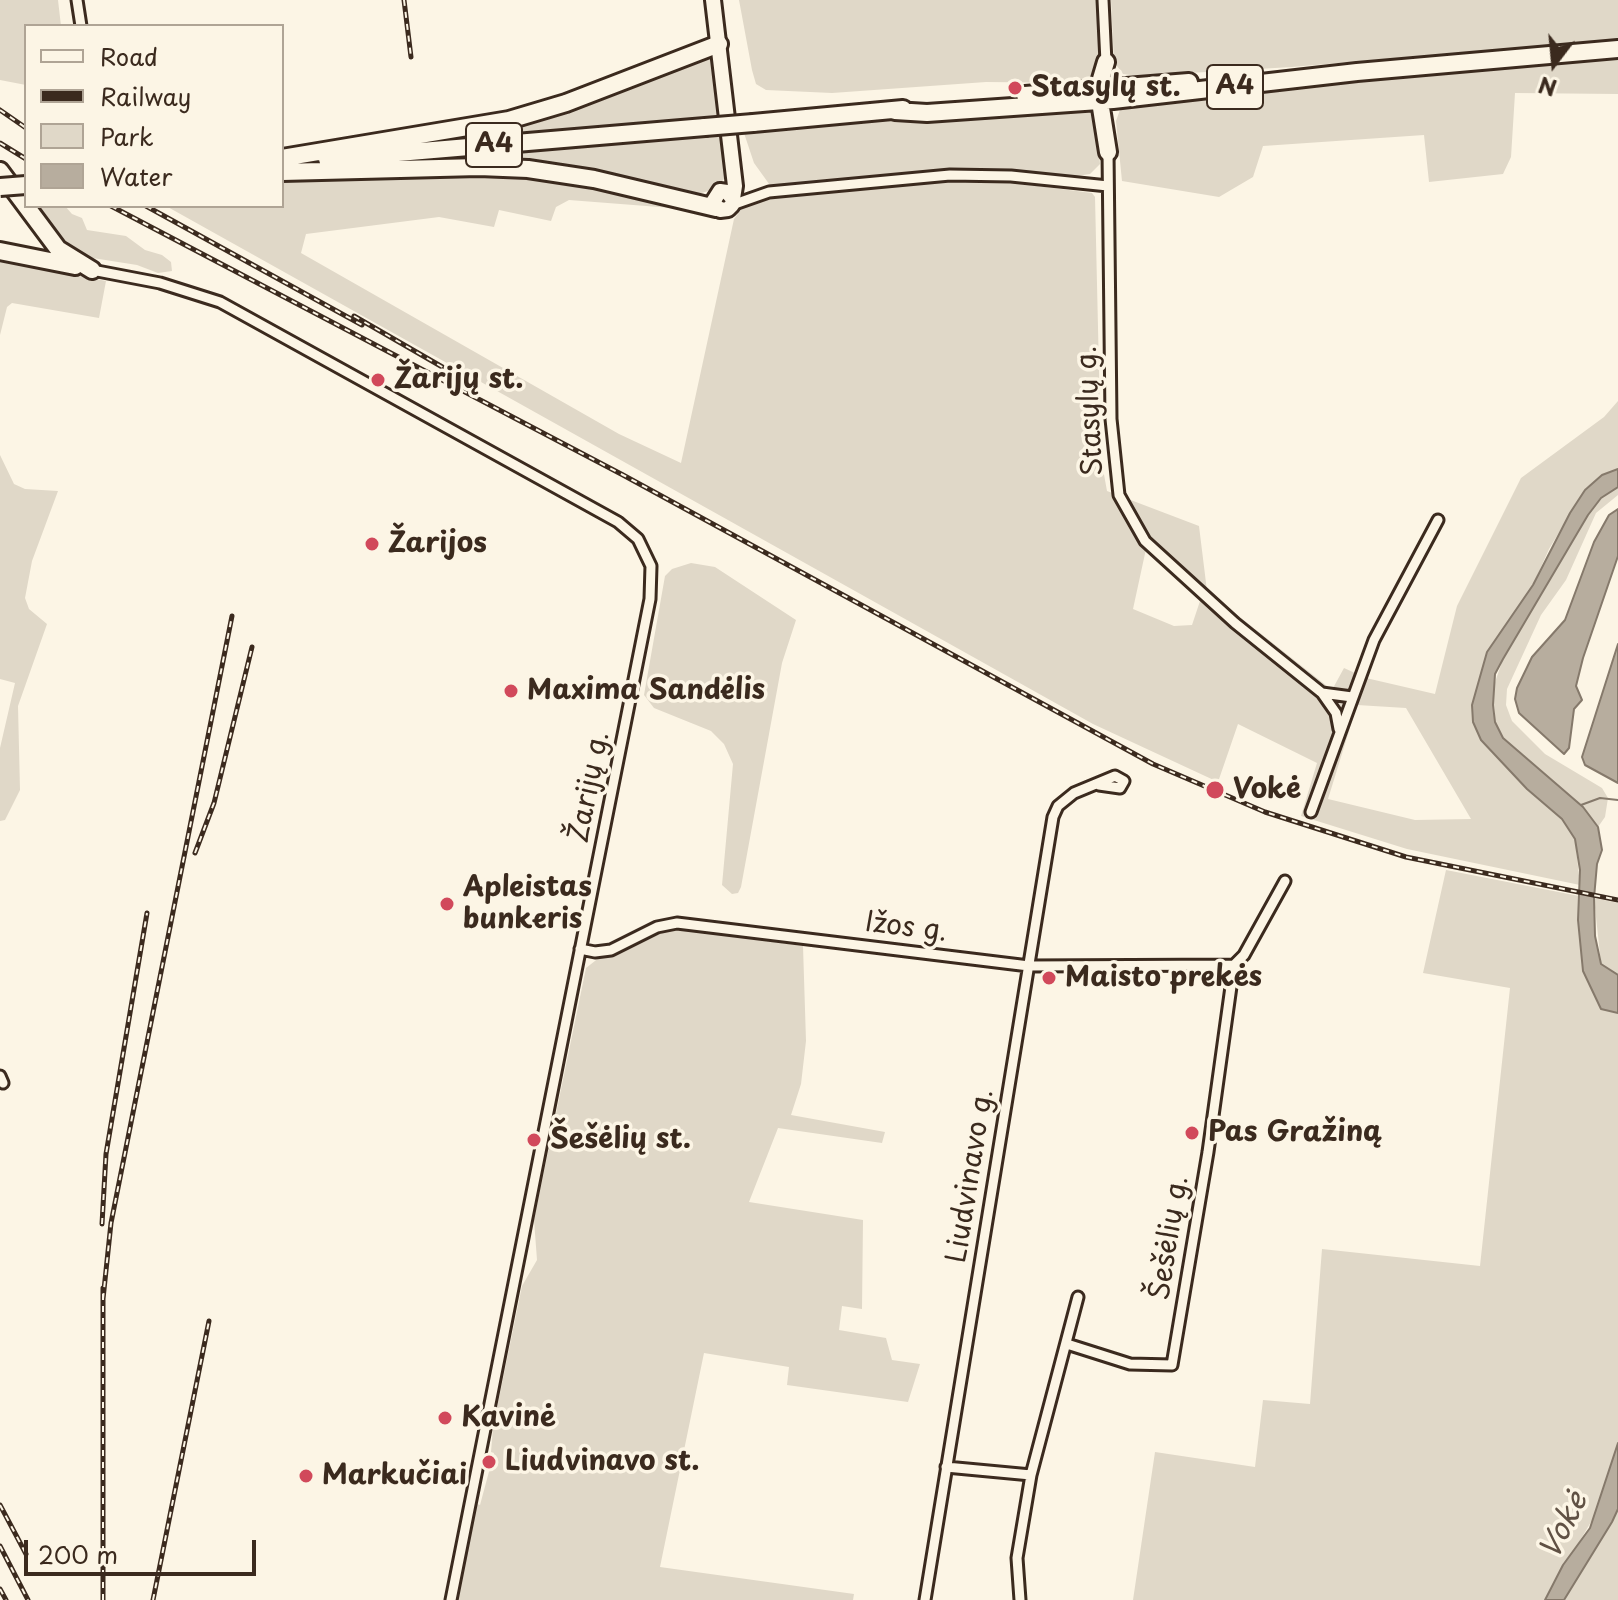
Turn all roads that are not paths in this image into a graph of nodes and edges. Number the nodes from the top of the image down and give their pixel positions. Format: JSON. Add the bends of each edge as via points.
{"nodes":[{"id":1,"x":77,"y":0,"type":"edge"},
{"id":2,"x":713,"y":0,"type":"edge"},
{"id":3,"x":1103,"y":0,"type":"edge"},
{"id":4,"x":81,"y":24,"type":"edge"},
{"id":5,"x":719,"y":44,"type":"junction"},
{"id":6,"x":1618,"y":49,"type":"edge"},
{"id":7,"x":1106,"y":62,"type":"joint"},
{"id":8,"x":1106,"y":95,"type":"junction"},
{"id":9,"x":1108,"y":152,"type":"joint"},
{"id":10,"x":284,"y":160,"type":"edge"},
{"id":11,"x":284,"y":160,"type":"edge"},
{"id":12,"x":0,"y":171,"type":"edge"},
{"id":13,"x":284,"y":172,"type":"edge"},
{"id":14,"x":24,"y":185,"type":"edge"},
{"id":15,"x":1108,"y":186,"type":"junction"},
{"id":16,"x":0,"y":187,"type":"edge"},
{"id":17,"x":727,"y":198,"type":"junction"},
{"id":18,"x":24,"y":205,"type":"edge"},
{"id":19,"x":26,"y":208,"type":"edge"},
{"id":20,"x":46,"y":236,"type":"junction"},
{"id":21,"x":0,"y":251,"type":"edge"},
{"id":22,"x":35,"y":258,"type":"junction"},
{"id":23,"x":92,"y":270,"type":"junction"},
{"id":24,"x":1438,"y":520,"type":"dead end"},
{"id":25,"x":1322,"y":693,"type":"junction"},
{"id":26,"x":1352,"y":697,"type":"junction"},
{"id":27,"x":1340,"y":730,"type":"junction"},
{"id":28,"x":1099,"y":785,"type":"dead end"},
{"id":29,"x":1311,"y":812,"type":"dead end"},
{"id":30,"x":1285,"y":881,"type":"dead end"},
{"id":31,"x":580,"y":949,"type":"junction"},
{"id":32,"x":1234,"y":965,"type":"junction"},
{"id":33,"x":1029,"y":966,"type":"junction"},
{"id":34,"x":1078,"y":1297,"type":"dead end"},
{"id":35,"x":1067,"y":1344,"type":"junction"},
{"id":36,"x":946,"y":1467,"type":"junction"},
{"id":37,"x":1031,"y":1475,"type":"junction"},
{"id":38,"x":451,"y":1600,"type":"edge"},
{"id":39,"x":925,"y":1600,"type":"edge"},
{"id":40,"x":1020,"y":1600,"type":"edge"}],
"edges":[{"from":1,"to":4,"type":"street"},
{"from":2,"to":5,"type":"main road"},
{"from":3,"to":7,"type":"street"},
{"from":5,"to":10,"type":"highway","via":[[509,120]]},
{"from":5,"to":17,"type":"main road","via":[[733,165]]},
{"from":6,"to":8,"type":"highway","number":"A4"},
{"from":7,"to":8,"type":"highway"},
{"from":8,"to":9,"type":"highway"},
{"from":8,"to":11,"type":"highway","number":"A4","bridge":true},
{"from":9,"to":15,"type":"street","name":"Stasylų g."},
{"from":12,"to":18,"type":"highway"},
{"from":13,"to":17,"type":"highway","via":[[528,169]]},
{"from":14,"to":16,"type":"highway","bridge":true},
{"from":15,"to":17,"type":"street","via":[[964,175]]},
{"from":15,"to":25,"type":"street","name":"Stasylų g.","via":[[1111,419],[1119,495],[1132,523],[1162,559]]},
{"from":19,"to":20,"type":"highway"},
{"from":20,"to":22,"type":"highway","via":[[47,249]]},
{"from":20,"to":23,"type":"highway"},
{"from":21,"to":22,"type":"highway"},
{"from":22,"to":23,"type":"highway"},
{"from":23,"to":31,"type":"street","name":"Žarijų g.","via":[[220,302],[618,522],[638,539],[651,566],[650,599]]},
{"from":24,"to":26,"type":"street","via":[[1391,605]]},
{"from":25,"to":26,"type":"street"},
{"from":25,"to":27,"type":"street"},
{"from":26,"to":27,"type":"street"},
{"from":27,"to":29,"type":"street"},
{"from":28,"to":33,"type":"street","name":"Liudvinavo g.","via":[[1074,793],[1055,810]]},
{"from":30,"to":32,"type":"street"},
{"from":31,"to":33,"type":"street","name":"Ižos g.","via":[[611,950],[677,923]]},
{"from":31,"to":38,"type":"street","name":"Žarijų g."},
{"from":32,"to":33,"type":"street","name":"Ižos g."},
{"from":32,"to":35,"type":"street","name":"Šešėlių g.","via":[[1172,1365],[1130,1364]]},
{"from":33,"to":36,"type":"street","name":"Liudvinavo g."},
{"from":34,"to":35,"type":"street"},
{"from":35,"to":37,"type":"street"},
{"from":36,"to":37,"type":"street"},
{"from":36,"to":39,"type":"street","name":"Liudvinavo g."},
{"from":37,"to":40,"type":"street","via":[[1017,1558]]}]}
